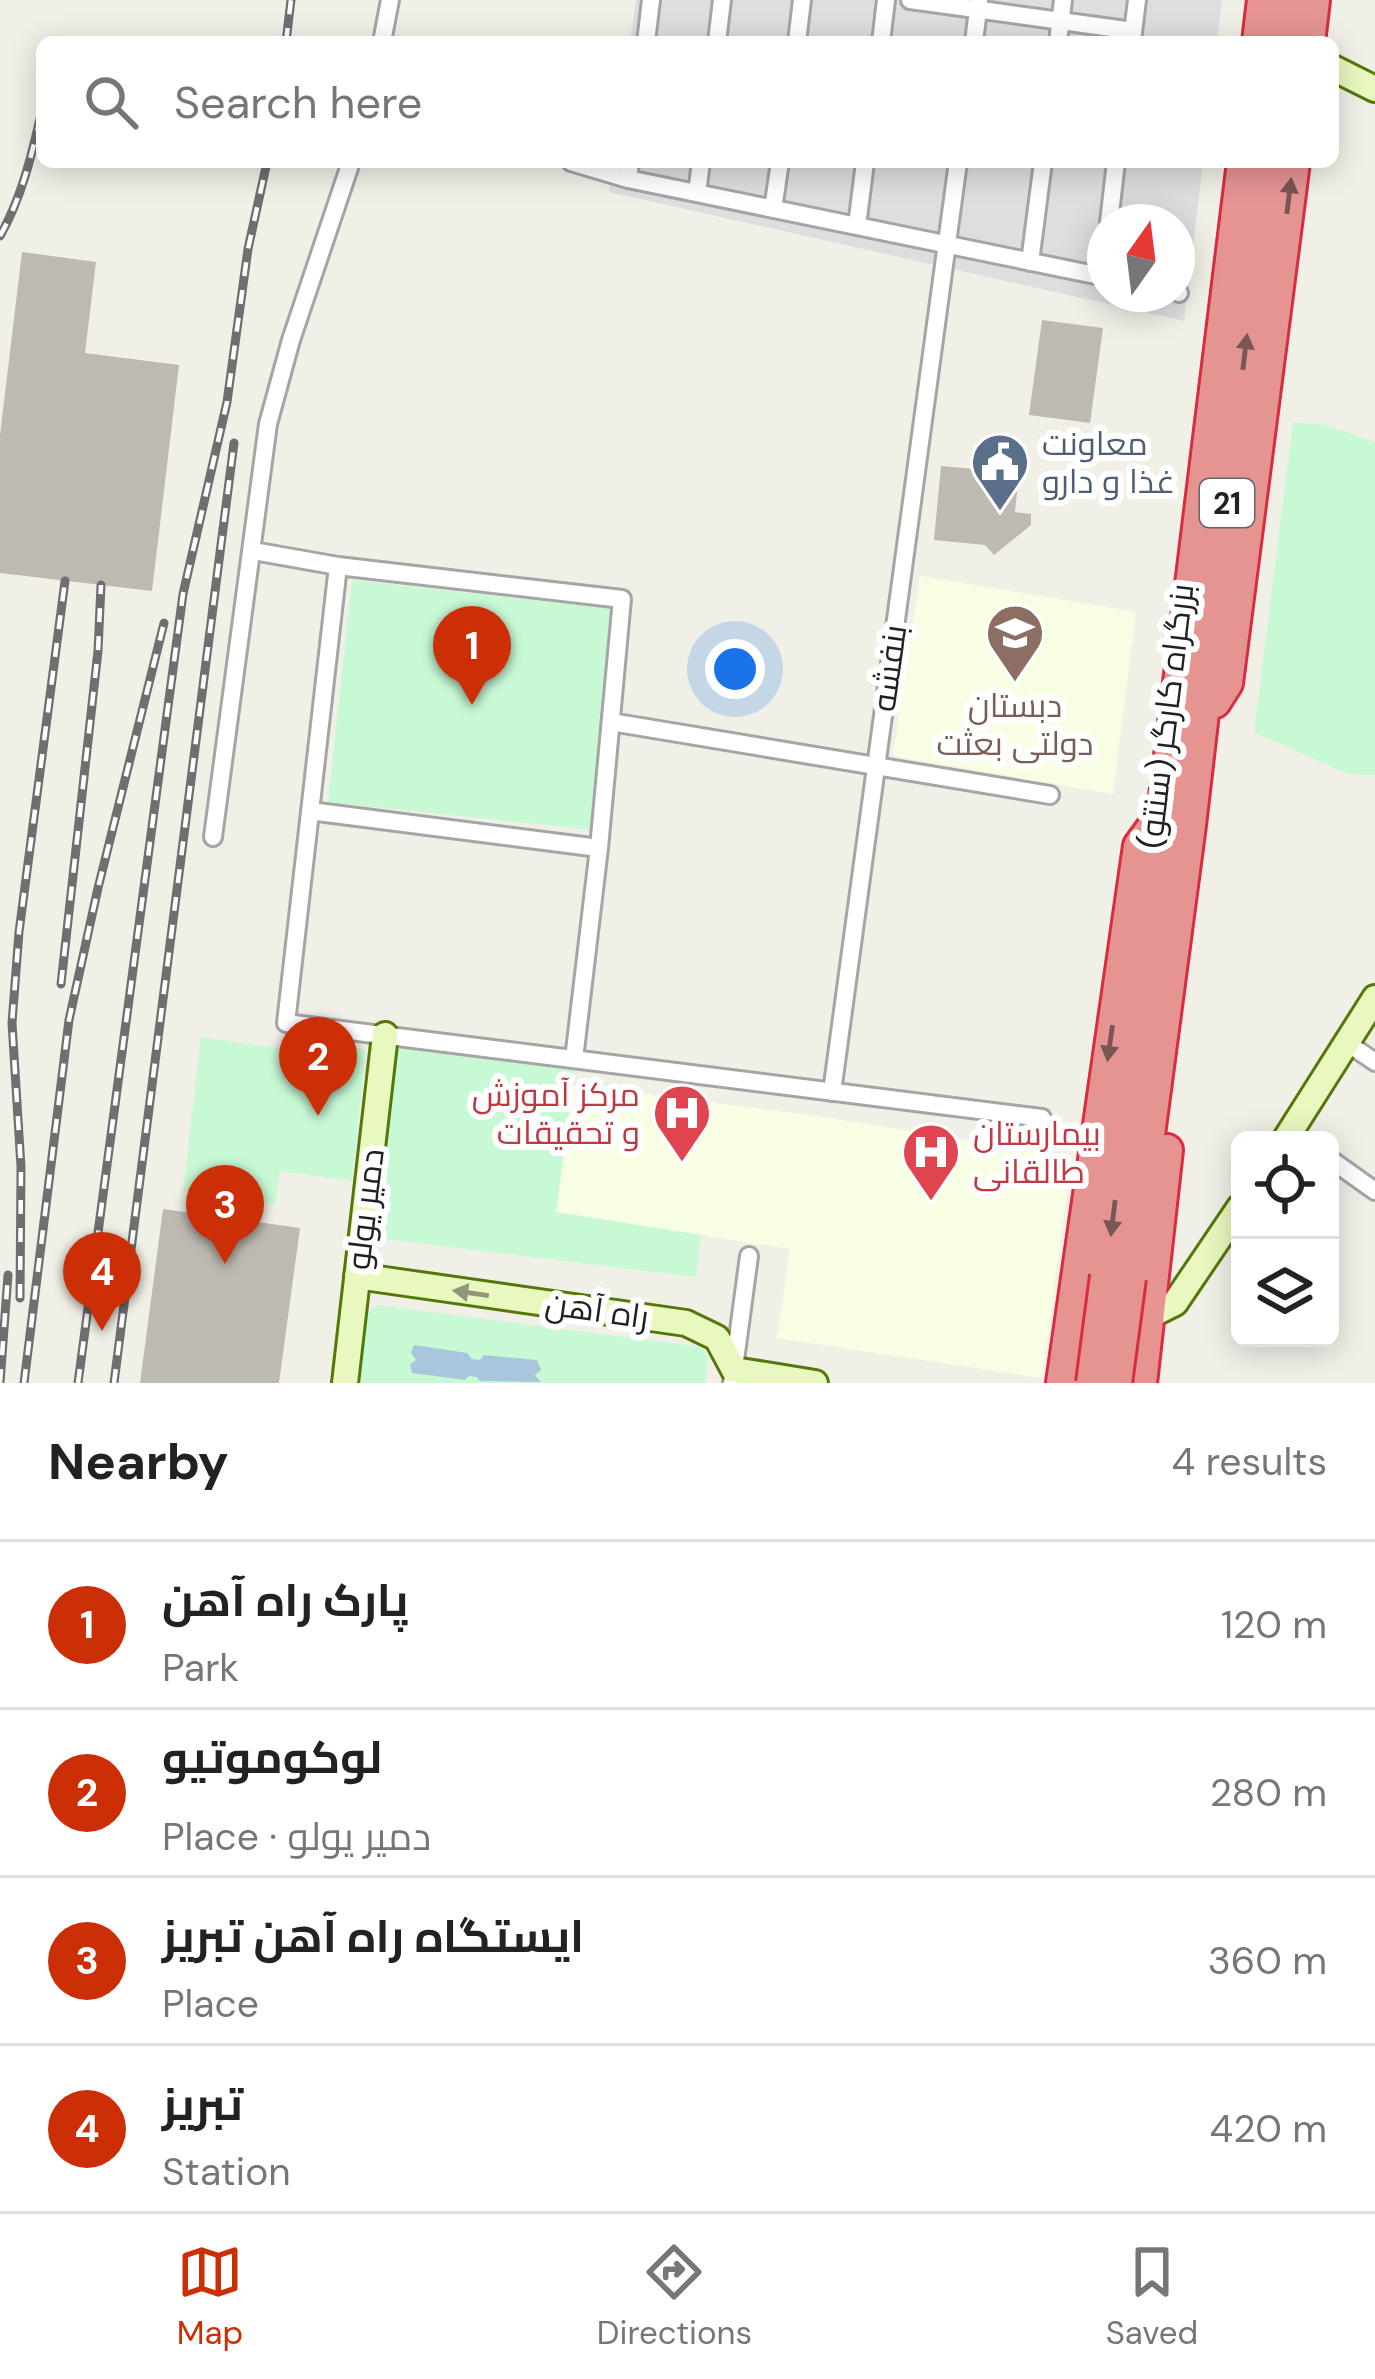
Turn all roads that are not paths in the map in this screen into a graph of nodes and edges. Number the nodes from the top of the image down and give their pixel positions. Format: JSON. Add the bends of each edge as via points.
{"nodes":[{"id":1,"x":390,"y":0,"type":"edge"},
{"id":2,"x":651,"y":0,"type":"edge"},
{"id":3,"x":722,"y":0,"type":"edge"},
{"id":4,"x":802,"y":0,"type":"edge"},
{"id":5,"x":886,"y":0,"type":"edge"},
{"id":6,"x":910,"y":0,"type":"edge"},
{"id":7,"x":1063,"y":0,"type":"edge"},
{"id":8,"x":1137,"y":0,"type":"edge"},
{"id":9,"x":1263,"y":0,"type":"edge"},
{"id":10,"x":1287,"y":0,"type":"edge"},
{"id":11,"x":1314,"y":0,"type":"edge"},
{"id":12,"x":979,"y":5,"type":"edge"},
{"id":13,"x":1060,"y":22,"type":"junction"},
{"id":14,"x":383,"y":36,"type":"edge"},
{"id":15,"x":647,"y":36,"type":"edge"},
{"id":16,"x":718,"y":36,"type":"edge"},
{"id":17,"x":797,"y":36,"type":"edge"},
{"id":18,"x":882,"y":36,"type":"edge"},
{"id":19,"x":975,"y":36,"type":"edge"},
{"id":20,"x":1059,"y":36,"type":"edge"},
{"id":21,"x":1127,"y":36,"type":"edge"},
{"id":22,"x":1132,"y":36,"type":"edge"},
{"id":23,"x":1259,"y":36,"type":"edge"},
{"id":24,"x":1282,"y":36,"type":"edge"},
{"id":25,"x":1310,"y":36,"type":"edge"},
{"id":26,"x":1339,"y":71,"type":"edge"},
{"id":27,"x":1375,"y":89,"type":"edge"},
{"id":28,"x":349,"y":168,"type":"edge"},
{"id":29,"x":700,"y":168,"type":"edge"},
{"id":30,"x":779,"y":168,"type":"edge"},
{"id":31,"x":864,"y":168,"type":"edge"},
{"id":32,"x":957,"y":168,"type":"edge"},
{"id":33,"x":1041,"y":168,"type":"edge"},
{"id":34,"x":1115,"y":168,"type":"edge"},
{"id":35,"x":1243,"y":168,"type":"edge"},
{"id":36,"x":1266,"y":168,"type":"edge"},
{"id":37,"x":1293,"y":168,"type":"edge"},
{"id":38,"x":629,"y":170,"type":"edge"},
{"id":39,"x":697,"y":193,"type":"junction"},
{"id":40,"x":1110,"y":204,"type":"edge"},
{"id":41,"x":773,"y":209,"type":"junction"},
{"id":42,"x":856,"y":226,"type":"junction"},
{"id":43,"x":946,"y":244,"type":"junction"},
{"id":44,"x":1030,"y":262,"type":"junction"},
{"id":45,"x":1087,"y":274,"type":"edge"},
{"id":46,"x":253,"y":551,"type":"junction"},
{"id":47,"x":338,"y":566,"type":"junction"},
{"id":48,"x":611,"y":722,"type":"junction"},
{"id":49,"x":1202,"y":722,"type":"junction"},
{"id":50,"x":876,"y":766,"type":"junction"},
{"id":51,"x":1051,"y":795,"type":"dead end"},
{"id":52,"x":310,"y":812,"type":"junction"},
{"id":53,"x":1178,"y":818,"type":"junction"},
{"id":54,"x":213,"y":837,"type":"dead end"},
{"id":55,"x":599,"y":848,"type":"junction"},
{"id":56,"x":1375,"y":998,"type":"edge"},
{"id":57,"x":385,"y":1035,"type":"junction"},
{"id":58,"x":1347,"y":1042,"type":"junction"},
{"id":59,"x":574,"y":1059,"type":"junction"},
{"id":60,"x":1375,"y":1062,"type":"edge"},
{"id":61,"x":832,"y":1092,"type":"junction"},
{"id":62,"x":1042,"y":1118,"type":"dead end"},
{"id":63,"x":1296,"y":1131,"type":"edge"},
{"id":64,"x":1339,"y":1165,"type":"edge"},
{"id":65,"x":1375,"y":1191,"type":"edge"},
{"id":66,"x":1231,"y":1220,"type":"edge"},
{"id":67,"x":749,"y":1256,"type":"dead end"},
{"id":68,"x":357,"y":1276,"type":"junction"},
{"id":69,"x":1118,"y":1277,"type":"junction"},
{"id":70,"x":1075,"y":1286,"type":"junction"},
{"id":71,"x":1149,"y":1316,"type":"junction"},
{"id":72,"x":733,"y":1376,"type":"edge"},
{"id":73,"x":345,"y":1383,"type":"edge"},
{"id":74,"x":815,"y":1383,"type":"edge"},
{"id":75,"x":1062,"y":1383,"type":"edge"},
{"id":76,"x":1092,"y":1383,"type":"edge"},
{"id":77,"x":1116,"y":1383,"type":"edge"},
{"id":78,"x":1142,"y":1383,"type":"edge"}],
"edges":[{"from":1,"to":14,"type":"street"},
{"from":2,"to":15,"type":"street"},
{"from":3,"to":16,"type":"street"},
{"from":4,"to":17,"type":"street"},
{"from":5,"to":18,"type":"street"},
{"from":6,"to":12,"type":"street"},
{"from":7,"to":13,"type":"street"},
{"from":8,"to":22,"type":"street"},
{"from":9,"to":23,"type":"highway"},
{"from":10,"to":24,"type":"highway"},
{"from":11,"to":25,"type":"highway"},
{"from":12,"to":13,"type":"street"},
{"from":12,"to":19,"type":"street"},
{"from":13,"to":20,"type":"street"},
{"from":13,"to":21,"type":"street"},
{"from":26,"to":27,"type":"street"},
{"from":28,"to":46,"type":"street","via":[[268,424]]},
{"from":29,"to":39,"type":"street"},
{"from":30,"to":41,"type":"street"},
{"from":31,"to":42,"type":"street"},
{"from":32,"to":43,"type":"street","name":"بنفشه"},
{"from":33,"to":44,"type":"street"},
{"from":34,"to":40,"type":"street"},
{"from":35,"to":53,"type":"highway","name":"بزرگراه کارگر (سنتو)","number":"21"},
{"from":49,"to":36,"type":"highway","name":"بزرگراه کارگر (سنتو)","number":"21","one_way":true},
{"from":49,"to":37,"type":"highway","one_way":true,"via":[[1227,683]]},
{"from":38,"to":39,"type":"street"},
{"from":39,"to":41,"type":"street"},
{"from":41,"to":42,"type":"street"},
{"from":42,"to":43,"type":"street"},
{"from":43,"to":44,"type":"street"},
{"from":43,"to":50,"type":"street","name":"بنفشه"},
{"from":44,"to":45,"type":"street"},
{"from":46,"to":47,"type":"street"},
{"from":46,"to":54,"type":"street"},
{"from":47,"to":48,"type":"street","via":[[622,599]]},
{"from":47,"to":52,"type":"street"},
{"from":48,"to":50,"type":"street"},
{"from":48,"to":55,"type":"street"},
{"from":49,"to":53,"type":"highway","name":"بزرگراه کارگر (سنتو)","number":"21"},
{"from":50,"to":51,"type":"street"},
{"from":50,"to":61,"type":"street","name":"بنفشه"},
{"from":52,"to":55,"type":"street"},
{"from":52,"to":57,"type":"street","via":[[286,1023]]},
{"from":53,"to":69,"type":"highway","name":"بزرگراه کارگر (سنتو)","number":"21"},
{"from":53,"to":70,"type":"highway","one_way":true,"via":[[1139,846]]},
{"from":53,"to":71,"type":"highway","number":"21","via":[[1195,938]]},
{"from":55,"to":59,"type":"street"},
{"from":56,"to":58,"type":"street"},
{"from":57,"to":59,"type":"street"},
{"from":57,"to":68,"type":"street","name":"دمیر یولو"},
{"from":58,"to":60,"type":"street"},
{"from":58,"to":63,"type":"street"},
{"from":59,"to":61,"type":"street"},
{"from":61,"to":62,"type":"street"},
{"from":64,"to":65,"type":"street"},
{"from":66,"to":71,"type":"street","via":[[1175,1303]]},
{"from":67,"to":72,"type":"street"},
{"from":72,"to":68,"type":"street","name":"راه آهن","one_way":true,"via":[[717,1338],[686,1323]]},
{"from":68,"to":73,"type":"street","name":"دمیر یولو"},
{"from":69,"to":76,"type":"highway","number":"21","bridge":true},
{"from":69,"to":77,"type":"highway","number":"21","bridge":true},
{"from":70,"to":71,"type":"highway","via":[[1093,1316]]},
{"from":70,"to":75,"type":"highway"},
{"from":71,"to":78,"type":"highway","number":"21"},
{"from":72,"to":74,"type":"street"}]}
